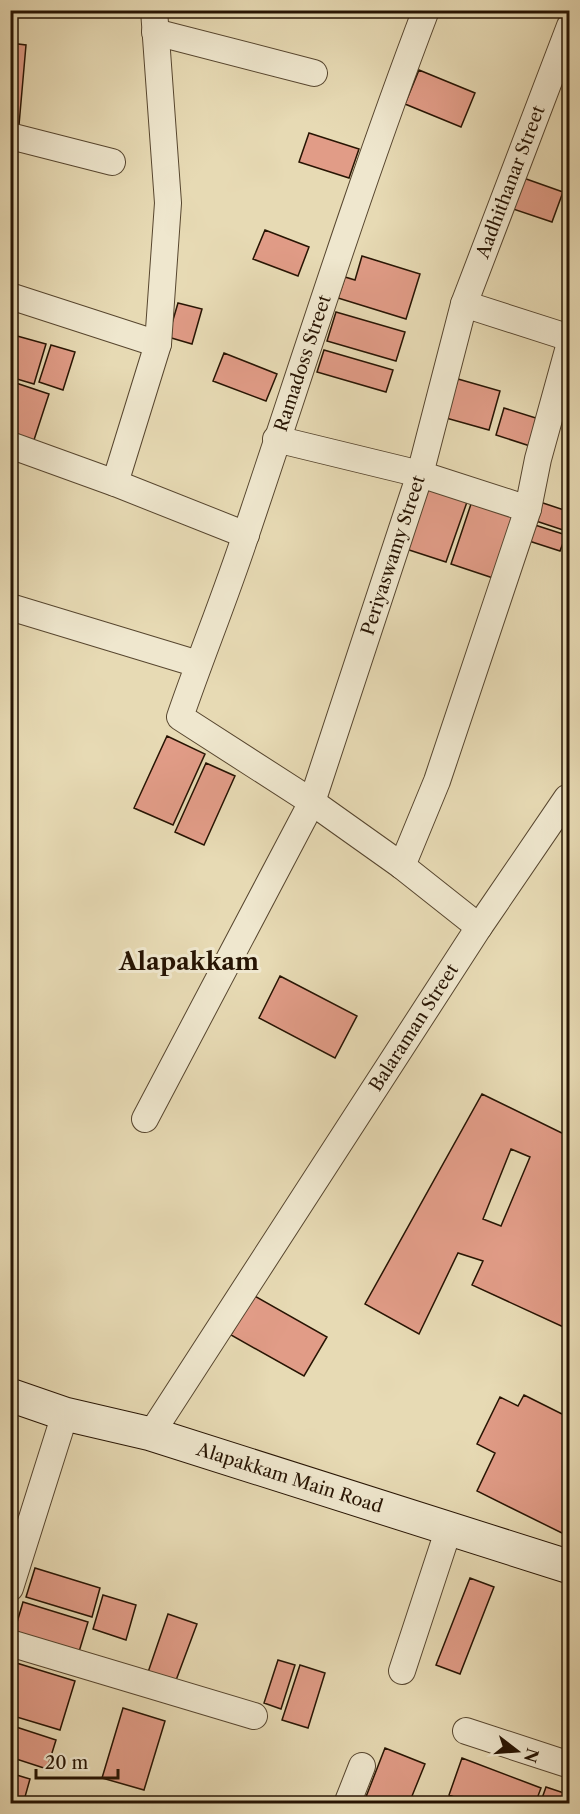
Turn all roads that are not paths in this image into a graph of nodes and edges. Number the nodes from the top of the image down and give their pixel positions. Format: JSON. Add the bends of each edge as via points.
{"nodes":[{"id":1,"x":426,"y":10,"type":"edge"},
{"id":2,"x":154,"y":21,"type":"edge"},
{"id":3,"x":570,"y":26,"type":"edge"},
{"id":4,"x":314,"y":73,"type":"dead end"},
{"id":5,"x":10,"y":136,"type":"edge"},
{"id":6,"x":112,"y":162,"type":"dead end"},
{"id":7,"x":10,"y":296,"type":"edge"},
{"id":8,"x":464,"y":304,"type":"junction"},
{"id":9,"x":570,"y":338,"type":"edge"},
{"id":10,"x":570,"y":343,"type":"edge"},
{"id":11,"x":158,"y":344,"type":"junction"},
{"id":12,"x":276,"y":438,"type":"junction"},
{"id":13,"x":10,"y":445,"type":"edge"},
{"id":14,"x":420,"y":474,"type":"junction"},
{"id":15,"x":115,"y":483,"type":"junction"},
{"id":16,"x":528,"y":508,"type":"junction"},
{"id":17,"x":246,"y":535,"type":"junction"},
{"id":18,"x":10,"y":607,"type":"edge"},
{"id":19,"x":198,"y":664,"type":"junction"},
{"id":20,"x":567,"y":798,"type":"dead end"},
{"id":21,"x":312,"y":802,"type":"junction"},
{"id":22,"x":402,"y":866,"type":"junction"},
{"id":23,"x":479,"y":927,"type":"junction"},
{"id":24,"x":145,"y":1119,"type":"dead end"},
{"id":25,"x":10,"y":1395,"type":"edge"},
{"id":26,"x":65,"y":1414,"type":"junction"},
{"id":27,"x":151,"y":1434,"type":"junction"},
{"id":28,"x":449,"y":1528,"type":"junction"},
{"id":29,"x":570,"y":1568,"type":"edge"},
{"id":30,"x":10,"y":1588,"type":"edge"},
{"id":31,"x":10,"y":1643,"type":"edge"},
{"id":32,"x":402,"y":1671,"type":"dead end"},
{"id":33,"x":254,"y":1716,"type":"dead end"},
{"id":34,"x":466,"y":1731,"type":"dead end"},
{"id":35,"x":570,"y":1765,"type":"edge"},
{"id":36,"x":362,"y":1766,"type":"dead end"},
{"id":37,"x":347,"y":1803,"type":"edge"}],
"edges":[{"from":1,"to":12,"type":"street","name":"Ramadoss Street","via":[[384,120]]},
{"from":2,"to":4,"type":"street"},
{"from":2,"to":11,"type":"street","via":[[168,203]]},
{"from":3,"to":8,"type":"street","name":"Aadhithanar Street"},
{"from":5,"to":6,"type":"street"},
{"from":7,"to":11,"type":"street"},
{"from":8,"to":9,"type":"street"},
{"from":8,"to":14,"type":"street","name":"Periyaswamy Street"},
{"from":10,"to":16,"type":"street"},
{"from":11,"to":15,"type":"street"},
{"from":12,"to":14,"type":"street"},
{"from":12,"to":17,"type":"street","name":"Ramadoss Street"},
{"from":13,"to":15,"type":"street"},
{"from":14,"to":16,"type":"street"},
{"from":14,"to":21,"type":"street","name":"Periyaswamy Street"},
{"from":15,"to":17,"type":"street"},
{"from":16,"to":22,"type":"street","via":[[437,781]]},
{"from":17,"to":19,"type":"street","name":"Ramadoss Street"},
{"from":18,"to":19,"type":"street"},
{"from":19,"to":21,"type":"street","name":"Ramadoss Street","via":[[180,717]]},
{"from":20,"to":23,"type":"street","name":"Balaraman Street"},
{"from":21,"to":22,"type":"street"},
{"from":21,"to":24,"type":"street","name":"Periyaswamy Street"},
{"from":22,"to":23,"type":"street"},
{"from":23,"to":27,"type":"street","name":"Balaraman Street"},
{"from":25,"to":26,"type":"main road","name":"Alapakkam Main Road"},
{"from":26,"to":27,"type":"main road","name":"Alapakkam Main Road"},
{"from":26,"to":30,"type":"street"},
{"from":27,"to":28,"type":"main road","name":"Alapakkam Main Road"},
{"from":28,"to":29,"type":"main road","name":"Alapakkam Main Road"},
{"from":28,"to":32,"type":"street"},
{"from":31,"to":33,"type":"street"},
{"from":34,"to":35,"type":"street"},
{"from":36,"to":37,"type":"street"}]}
